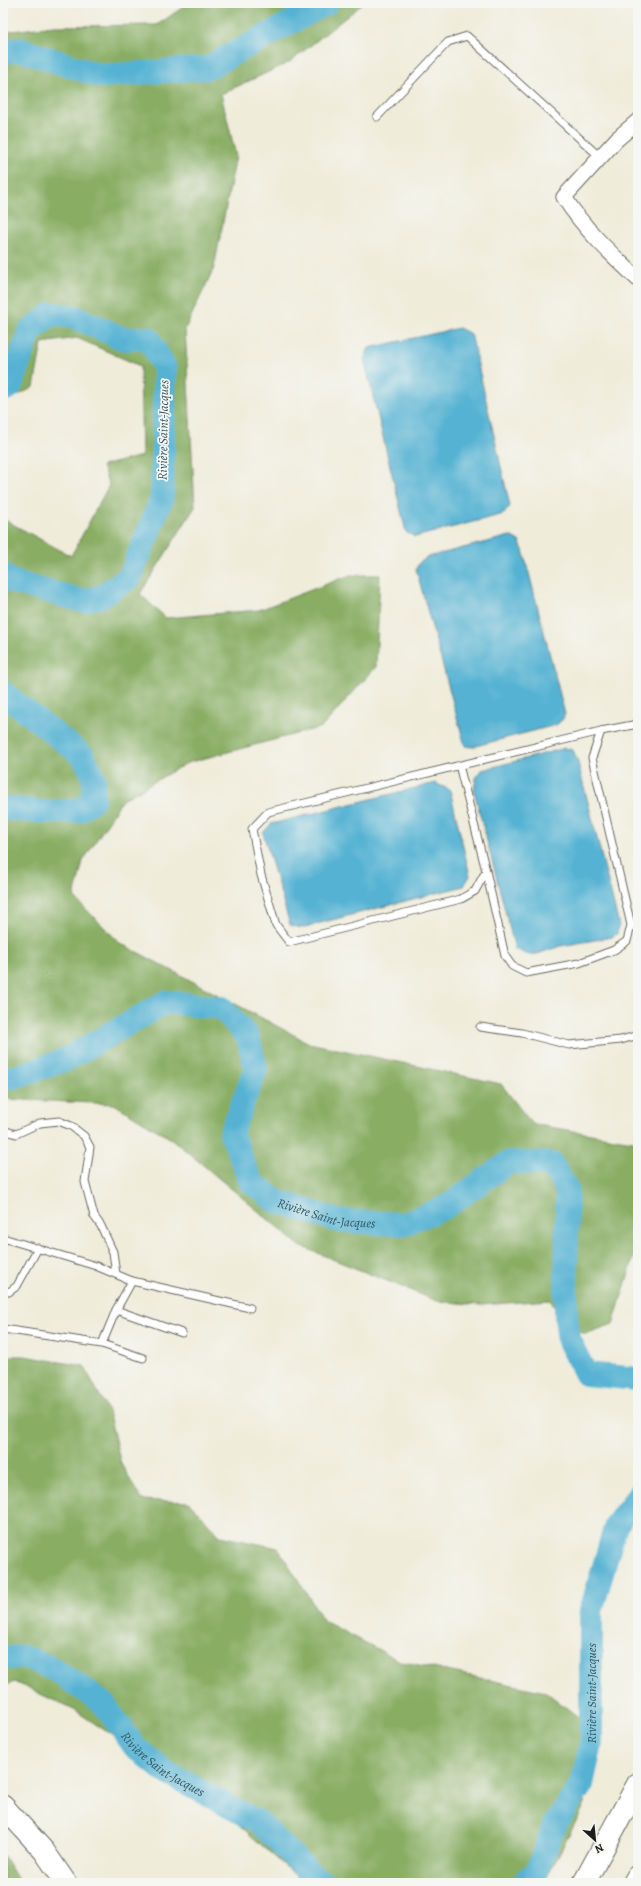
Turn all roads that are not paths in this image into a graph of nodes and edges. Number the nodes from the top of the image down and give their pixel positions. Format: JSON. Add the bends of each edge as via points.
{"nodes":[{"id":1,"x":377,"y":117,"type":"dead end"},
{"id":2,"x":638,"y":121,"type":"edge"},
{"id":3,"x":600,"y":157,"type":"junction"},
{"id":4,"x":638,"y":279,"type":"edge"},
{"id":5,"x":638,"y":724,"type":"edge"},
{"id":6,"x":601,"y":731,"type":"junction"},
{"id":7,"x":459,"y":765,"type":"junction"},
{"id":8,"x":486,"y":871,"type":"junction"},
{"id":9,"x":480,"y":1027,"type":"dead end"},
{"id":10,"x":638,"y":1035,"type":"edge"},
{"id":11,"x":3,"y":1130,"type":"edge"},
{"id":12,"x":3,"y":1238,"type":"edge"},
{"id":13,"x":38,"y":1248,"type":"junction"},
{"id":14,"x":116,"y":1274,"type":"junction"},
{"id":15,"x":132,"y":1281,"type":"junction"},
{"id":16,"x":3,"y":1290,"type":"edge"},
{"id":17,"x":250,"y":1308,"type":"dead end"},
{"id":18,"x":116,"y":1310,"type":"junction"},
{"id":19,"x":3,"y":1329,"type":"edge"},
{"id":20,"x":182,"y":1333,"type":"dead end"},
{"id":21,"x":102,"y":1344,"type":"junction"},
{"id":22,"x":143,"y":1358,"type":"dead end"},
{"id":23,"x":638,"y":1784,"type":"edge"},
{"id":24,"x":3,"y":1806,"type":"edge"},
{"id":25,"x":638,"y":1876,"type":"edge"},
{"id":26,"x":66,"y":1883,"type":"edge"},
{"id":27,"x":584,"y":1883,"type":"edge"},
{"id":28,"x":634,"y":1883,"type":"edge"}],
"edges":[{"from":1,"to":3,"type":"lane","via":[[448,42],[467,36]]},
{"from":2,"to":3,"type":"street"},
{"from":3,"to":4,"type":"street","via":[[564,197],[576,217]]},
{"from":5,"to":6,"type":"lane"},
{"from":6,"to":7,"type":"lane"},
{"from":6,"to":8,"type":"lane","via":[[592,758],[631,925],[627,941],[614,950],[579,963],[526,973],[512,966],[504,956]]},
{"from":7,"to":8,"type":"lane"},
{"from":7,"to":8,"type":"lane","via":[[268,812],[252,829],[261,875],[276,925],[289,942],[461,899],[476,891]]},
{"from":9,"to":10,"type":"lane","via":[[522,1033],[569,1045],[621,1040]]},
{"from":11,"to":14,"type":"lane","via":[[16,1134],[40,1123],[59,1121],[72,1126],[84,1136],[90,1147],[85,1182],[94,1216],[113,1252]]},
{"from":12,"to":13,"type":"lane"},
{"from":13,"to":14,"type":"lane"},
{"from":13,"to":16,"type":"lane","via":[[17,1286],[9,1292]]},
{"from":14,"to":15,"type":"lane"},
{"from":15,"to":17,"type":"lane"},
{"from":15,"to":18,"type":"lane"},
{"from":18,"to":20,"type":"lane"},
{"from":18,"to":21,"type":"lane"},
{"from":19,"to":21,"type":"lane"},
{"from":21,"to":22,"type":"lane"},
{"from":23,"to":27,"type":"highway"},
{"from":24,"to":26,"type":"main road","via":[[44,1851]]},
{"from":25,"to":28,"type":"highway"}]}
